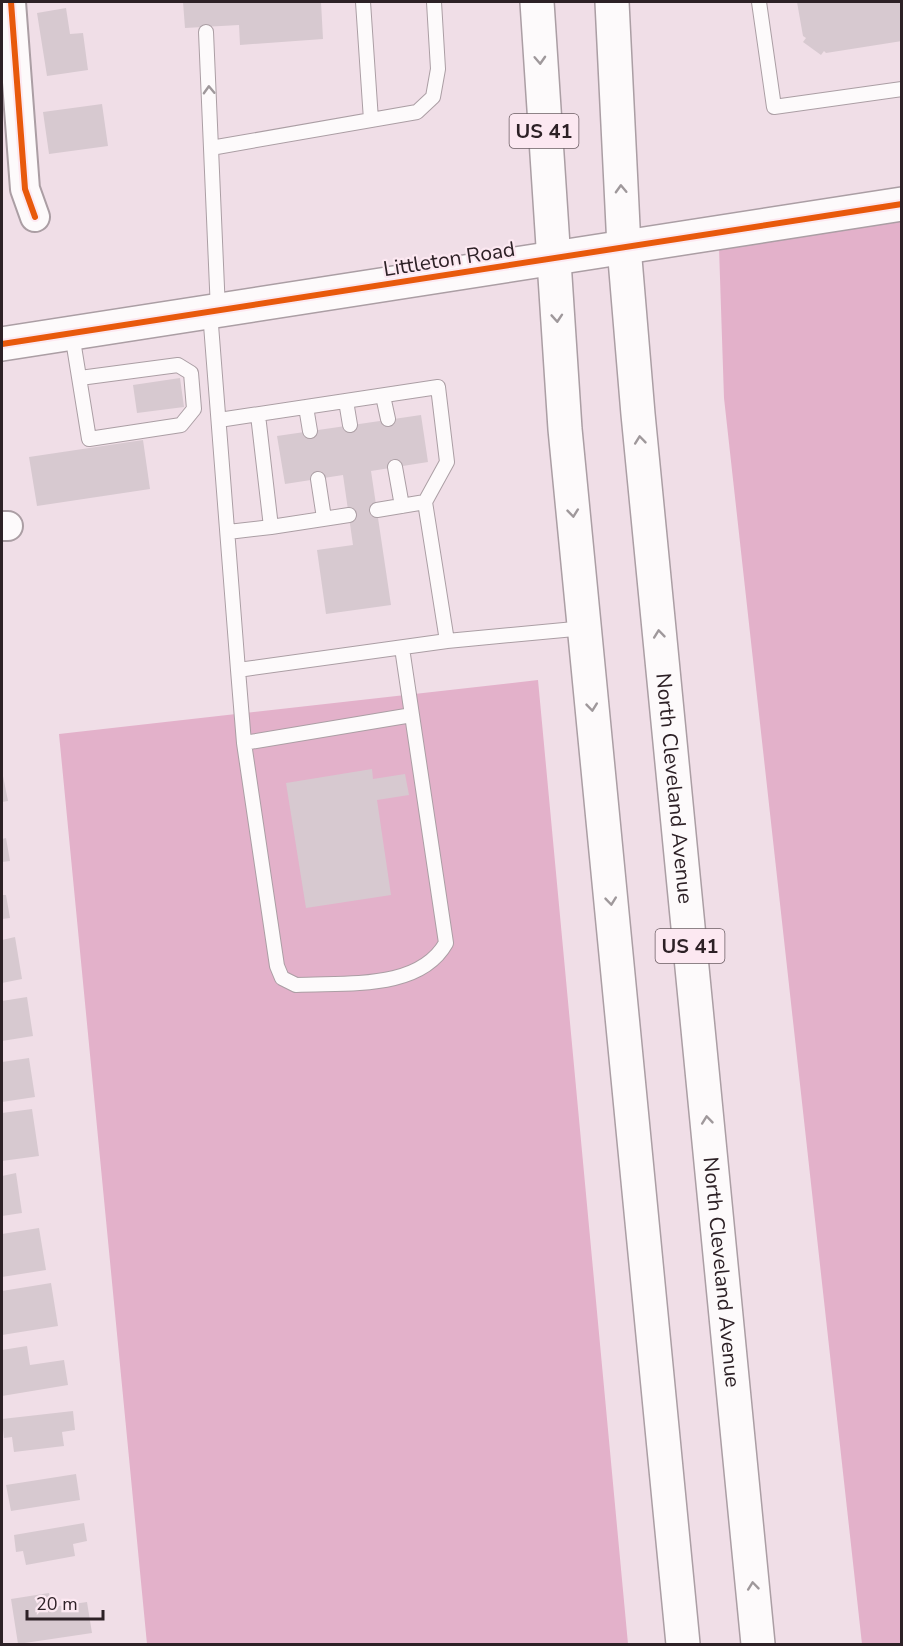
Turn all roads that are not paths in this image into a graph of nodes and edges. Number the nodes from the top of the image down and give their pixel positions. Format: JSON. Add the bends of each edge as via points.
{"nodes":[{"id":1,"x":11,"y":2,"type":"edge"},
{"id":2,"x":363,"y":2,"type":"edge"},
{"id":3,"x":435,"y":2,"type":"edge"},
{"id":4,"x":537,"y":2,"type":"edge"},
{"id":5,"x":612,"y":2,"type":"edge"},
{"id":6,"x":759,"y":2,"type":"edge"},
{"id":7,"x":206,"y":32,"type":"dead end"},
{"id":8,"x":902,"y":89,"type":"edge"},
{"id":9,"x":371,"y":120,"type":"junction"},
{"id":10,"x":211,"y":148,"type":"junction"},
{"id":11,"x":902,"y":204,"type":"edge"},
{"id":12,"x":35,"y":217,"type":"dead end"},
{"id":13,"x":624,"y":247,"type":"junction"},
{"id":14,"x":553,"y":260,"type":"junction"},
{"id":15,"x":214,"y":312,"type":"junction"},
{"id":16,"x":72,"y":333,"type":"junction"},
{"id":17,"x":2,"y":344,"type":"edge"},
{"id":18,"x":80,"y":378,"type":"junction"},
{"id":19,"x":216,"y":389,"type":"junction"},
{"id":20,"x":192,"y":392,"type":"junction"},
{"id":21,"x":383,"y":396,"type":"junction"},
{"id":22,"x":346,"y":401,"type":"junction"},
{"id":23,"x":306,"y":407,"type":"junction"},
{"id":24,"x":258,"y":414,"type":"junction"},
{"id":25,"x":388,"y":419,"type":"dead end"},
{"id":26,"x":219,"y":420,"type":"junction"},
{"id":27,"x":350,"y":425,"type":"dead end"},
{"id":28,"x":310,"y":431,"type":"dead end"},
{"id":29,"x":395,"y":467,"type":"dead end"},
{"id":30,"x":318,"y":479,"type":"dead end"},
{"id":31,"x":424,"y":502,"type":"junction"},
{"id":32,"x":402,"y":506,"type":"junction"},
{"id":33,"x":377,"y":510,"type":"dead end"},
{"id":34,"x":349,"y":515,"type":"dead end"},
{"id":35,"x":324,"y":518,"type":"junction"},
{"id":36,"x":271,"y":527,"type":"junction"},
{"id":37,"x":228,"y":531,"type":"junction"},
{"id":38,"x":585,"y":628,"type":"junction"},
{"id":39,"x":447,"y":641,"type":"junction"},
{"id":40,"x":402,"y":648,"type":"junction"},
{"id":41,"x":238,"y":670,"type":"junction"},
{"id":42,"x":412,"y":715,"type":"junction"},
{"id":43,"x":244,"y":743,"type":"junction"},
{"id":44,"x":683,"y":1644,"type":"edge"},
{"id":45,"x":758,"y":1644,"type":"edge"}],
"edges":[{"from":1,"to":12,"type":"street","via":[[25,189]]},
{"from":2,"to":9,"type":"lane"},
{"from":3,"to":9,"type":"lane","via":[[438,69],[433,97],[417,112]]},
{"from":4,"to":14,"type":"main road","number":"US 41","one_way":true},
{"from":13,"to":5,"type":"main road","name":"North Cleveland Avenue","number":"US 41","one_way":true},
{"from":6,"to":8,"type":"lane","via":[[774,107]]},
{"from":10,"to":7,"type":"lane","one_way":true},
{"from":9,"to":10,"type":"lane"},
{"from":10,"to":15,"type":"lane"},
{"from":11,"to":13,"type":"main road","name":"Littleton Road"},
{"from":13,"to":14,"type":"main road","name":"Littleton Road"},
{"from":45,"to":13,"type":"main road","name":"North Cleveland Avenue","number":"US 41","one_way":true},
{"from":14,"to":15,"type":"main road","name":"Littleton Road"},
{"from":14,"to":38,"type":"main road","number":"US 41","one_way":true},
{"from":15,"to":16,"type":"main road","name":"Littleton Road"},
{"from":15,"to":19,"type":"lane"},
{"from":16,"to":17,"type":"main road","name":"Littleton Road"},
{"from":16,"to":18,"type":"lane"},
{"from":18,"to":20,"type":"lane","via":[[178,365],[191,373]]},
{"from":18,"to":20,"type":"lane","via":[[89,439],[182,425],[194,409]]},
{"from":19,"to":20,"type":"lane"},
{"from":19,"to":26,"type":"lane"},
{"from":21,"to":22,"type":"lane"},
{"from":21,"to":25,"type":"lane"},
{"from":21,"to":31,"type":"lane","via":[[438,387],[447,462]]},
{"from":22,"to":23,"type":"lane"},
{"from":22,"to":27,"type":"lane"},
{"from":23,"to":24,"type":"lane"},
{"from":23,"to":28,"type":"lane"},
{"from":24,"to":26,"type":"lane"},
{"from":24,"to":36,"type":"lane"},
{"from":26,"to":37,"type":"lane"},
{"from":29,"to":32,"type":"lane"},
{"from":30,"to":35,"type":"lane"},
{"from":31,"to":32,"type":"lane"},
{"from":31,"to":39,"type":"lane"},
{"from":32,"to":33,"type":"lane"},
{"from":34,"to":35,"type":"lane"},
{"from":35,"to":36,"type":"lane"},
{"from":36,"to":37,"type":"lane"},
{"from":37,"to":41,"type":"lane"},
{"from":38,"to":39,"type":"lane"},
{"from":38,"to":44,"type":"main road","number":"US 41","one_way":true},
{"from":39,"to":40,"type":"lane"},
{"from":40,"to":41,"type":"lane"},
{"from":40,"to":42,"type":"lane"},
{"from":41,"to":43,"type":"lane"},
{"from":42,"to":43,"type":"lane"},
{"from":42,"to":43,"type":"lane","via":[[446,943],[440,955],[426,967],[398,979],[296,985],[282,978],[277,966]]}]}
